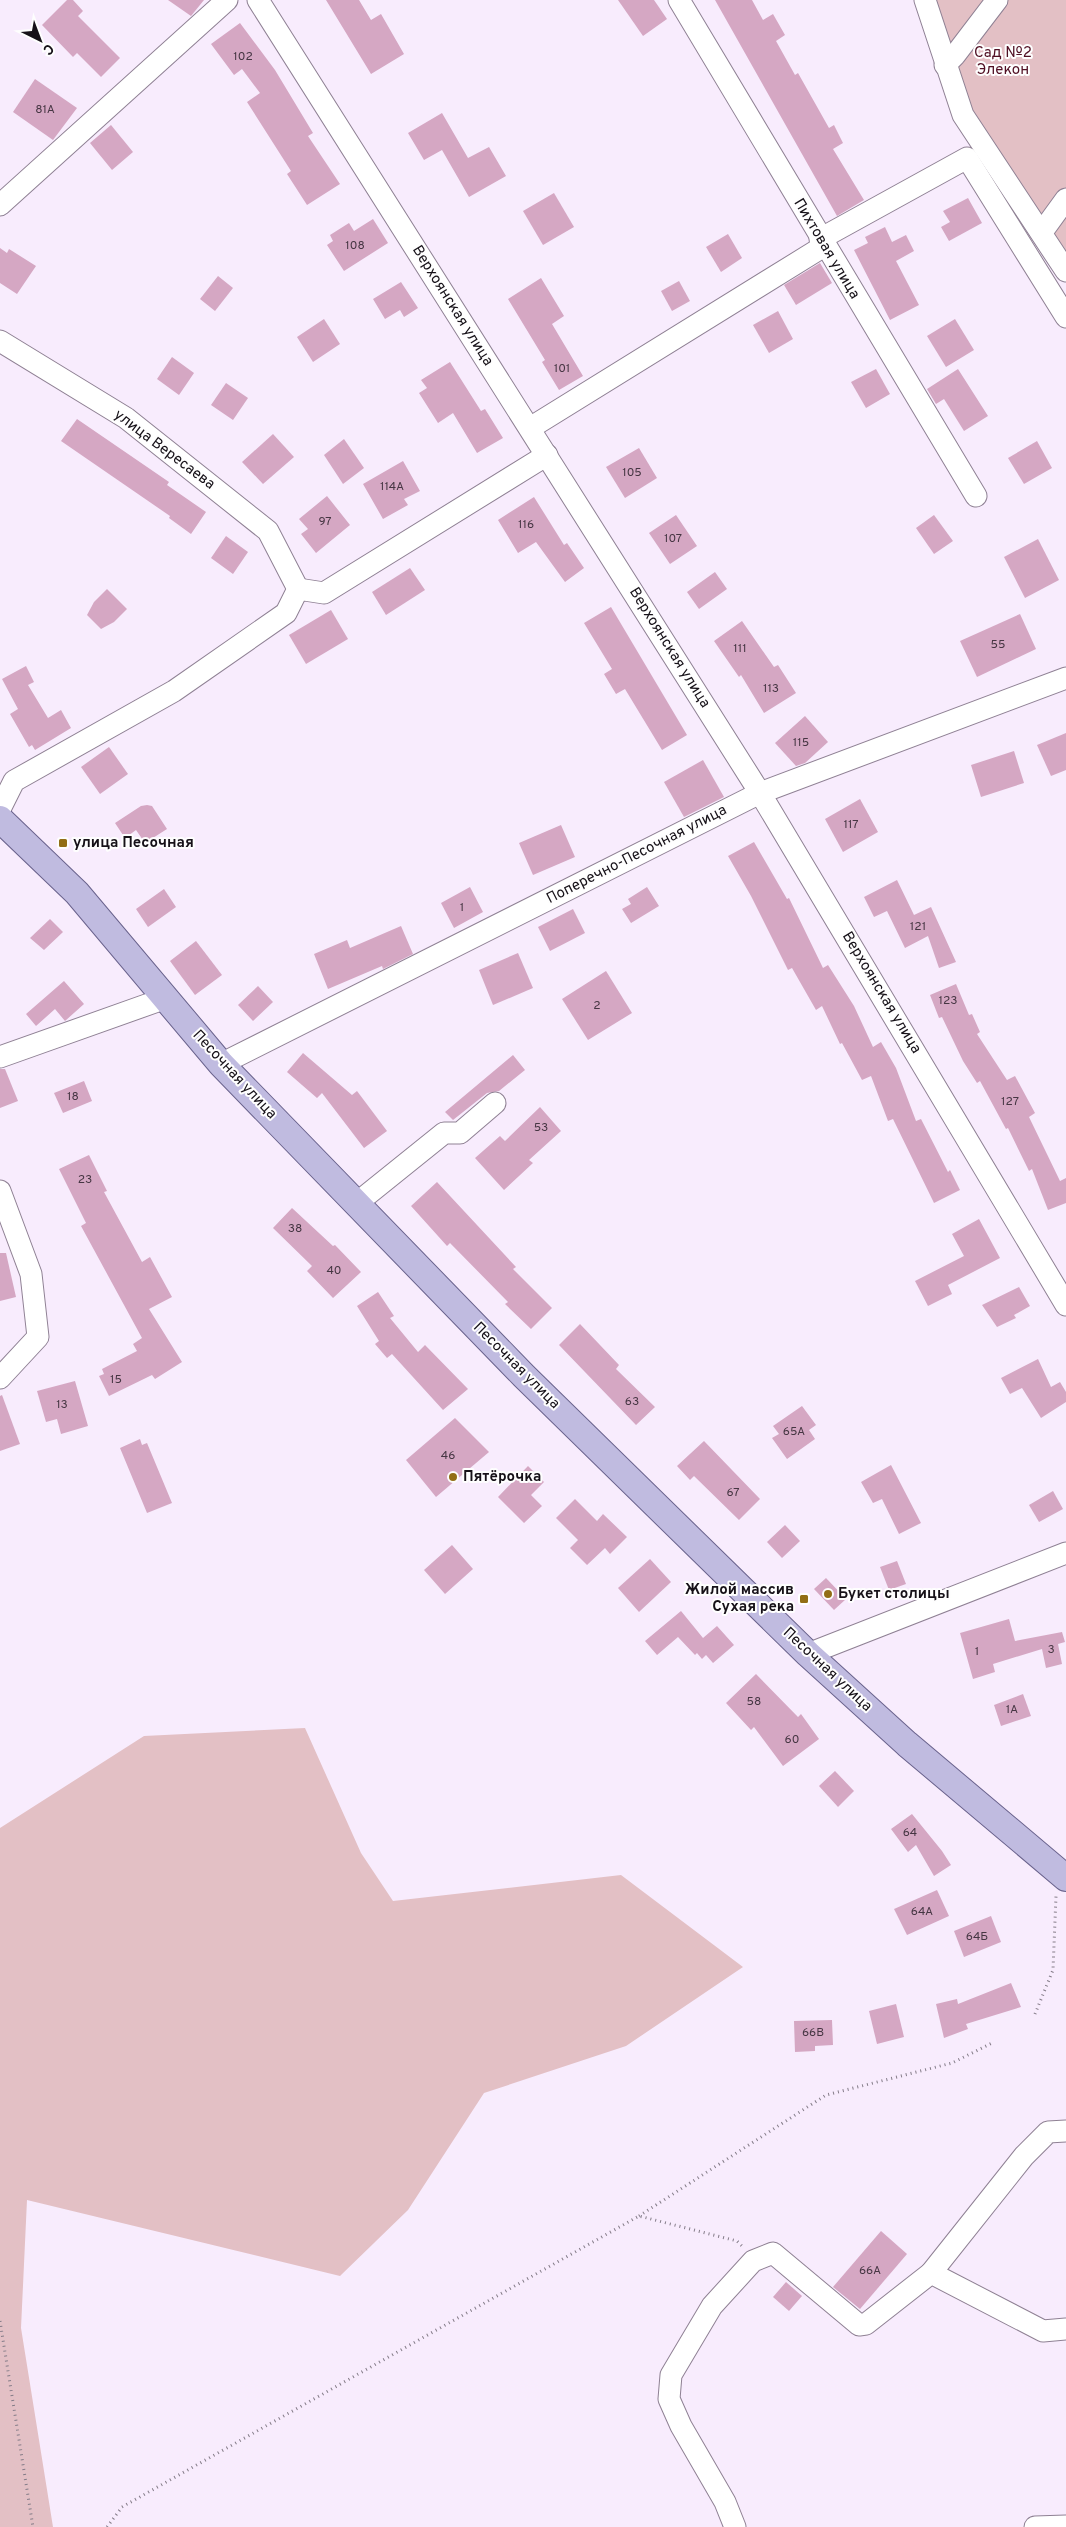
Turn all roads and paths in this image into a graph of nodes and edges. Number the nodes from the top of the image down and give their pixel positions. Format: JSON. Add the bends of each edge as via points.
{"nodes":[{"id":1,"x":227,"y":0,"type":"edge"},
{"id":2,"x":258,"y":0,"type":"edge"},
{"id":3,"x":678,"y":0,"type":"edge"},
{"id":4,"x":925,"y":0,"type":"edge"},
{"id":5,"x":997,"y":0,"type":"edge"},
{"id":6,"x":945,"y":65,"type":"junction"},
{"id":7,"x":1066,"y":200,"type":"edge"},
{"id":8,"x":0,"y":205,"type":"edge"},
{"id":9,"x":1042,"y":232,"type":"junction"},
{"id":10,"x":822,"y":242,"type":"junction"},
{"id":11,"x":1066,"y":271,"type":"edge"},
{"id":12,"x":1066,"y":317,"type":"edge"},
{"id":13,"x":0,"y":340,"type":"edge"},
{"id":14,"x":530,"y":428,"type":"junction"},
{"id":15,"x":547,"y":455,"type":"junction"},
{"id":16,"x":976,"y":496,"type":"dead end"},
{"id":17,"x":298,"y":589,"type":"junction"},
{"id":18,"x":1066,"y":678,"type":"edge"},
{"id":19,"x":760,"y":793,"type":"junction"},
{"id":20,"x":0,"y":809,"type":"edge"},
{"id":21,"x":0,"y":819,"type":"edge"},
{"id":22,"x":166,"y":998,"type":"junction"},
{"id":23,"x":0,"y":1057,"type":"edge"},
{"id":24,"x":221,"y":1064,"type":"junction"},
{"id":25,"x":495,"y":1103,"type":"dead end"},
{"id":26,"x":0,"y":1191,"type":"edge"},
{"id":27,"x":357,"y":1204,"type":"junction"},
{"id":28,"x":1066,"y":1304,"type":"edge"},
{"id":29,"x":0,"y":1378,"type":"edge"},
{"id":30,"x":1066,"y":1553,"type":"edge"},
{"id":31,"x":808,"y":1654,"type":"junction"},
{"id":32,"x":1062,"y":1874,"type":"edge"},
{"id":33,"x":1035,"y":2014,"type":"dead end"},
{"id":34,"x":992,"y":2044,"type":"dead end"},
{"id":35,"x":1066,"y":2131,"type":"edge"},
{"id":36,"x":640,"y":2216,"type":"junction"},
{"id":37,"x":753,"y":2261,"type":"junction"},
{"id":38,"x":931,"y":2273,"type":"junction"},
{"id":39,"x":0,"y":2321,"type":"edge"},
{"id":40,"x":1066,"y":2329,"type":"edge"},
{"id":41,"x":1066,"y":2526,"type":"edge"},
{"id":42,"x":33,"y":2527,"type":"edge"},
{"id":43,"x":107,"y":2527,"type":"edge"},
{"id":44,"x":735,"y":2527,"type":"edge"},
{"id":45,"x":1035,"y":2527,"type":"edge"}],
"edges":[{"from":1,"to":8,"type":"street"},
{"from":2,"to":14,"type":"street","name":"Верхоянская улица"},
{"from":3,"to":10,"type":"street","name":"Пихтовая улица"},
{"from":4,"to":6,"type":"street"},
{"from":5,"to":6,"type":"street"},
{"from":6,"to":9,"type":"street","via":[[963,115]]},
{"from":7,"to":9,"type":"street"},
{"from":9,"to":11,"type":"street"},
{"from":10,"to":12,"type":"street","via":[[966,158]]},
{"from":10,"to":14,"type":"street"},
{"from":10,"to":16,"type":"street","name":"Пихтовая улица"},
{"from":13,"to":17,"type":"street","name":"улица Вересаева","via":[[126,418],[268,531]]},
{"from":14,"to":15,"type":"street","name":"Верхоянская улица"},
{"from":15,"to":17,"type":"street","via":[[324,593]]},
{"from":15,"to":19,"type":"street","name":"Верхоянская улица"},
{"from":17,"to":20,"type":"street","via":[[286,613],[174,691],[14,781]]},
{"from":18,"to":19,"type":"street","name":"Поперечно-Песочная улица"},
{"from":19,"to":24,"type":"street","name":"Поперечно-Песочная улица"},
{"from":19,"to":28,"type":"street","name":"Верхоянская улица"},
{"from":21,"to":22,"type":"main road","name":"Песочная улица","via":[[77,893]]},
{"from":22,"to":23,"type":"street"},
{"from":22,"to":24,"type":"main road","name":"Песочная улица"},
{"from":24,"to":27,"type":"main road","name":"Песочная улица"},
{"from":25,"to":27,"type":"street","via":[[460,1133],[444,1134]]},
{"from":26,"to":29,"type":"street","via":[[31,1274],[38,1336]]},
{"from":27,"to":31,"type":"main road","name":"Песочная улица","via":[[524,1376]]},
{"from":30,"to":31,"type":"street"},
{"from":31,"to":32,"type":"main road","name":"Песочная улица","via":[[907,1744]]},
{"from":32,"to":33,"type":"path","via":[[1053,1970]]},
{"from":34,"to":36,"type":"path","via":[[952,2063],[826,2095]]},
{"from":35,"to":38,"type":"street","via":[[1048,2132],[1024,2156]]},
{"from":36,"to":37,"type":"path","via":[[737,2241]]},
{"from":36,"to":43,"type":"path","via":[[122,2507]]},
{"from":37,"to":38,"type":"street","via":[[773,2254],[859,2325],[866,2324]]},
{"from":37,"to":44,"type":"street","via":[[712,2306],[672,2375],[670,2400]]},
{"from":38,"to":40,"type":"street","via":[[1043,2331]]},
{"from":39,"to":42,"type":"path"},
{"from":41,"to":45,"type":"street"}]}
